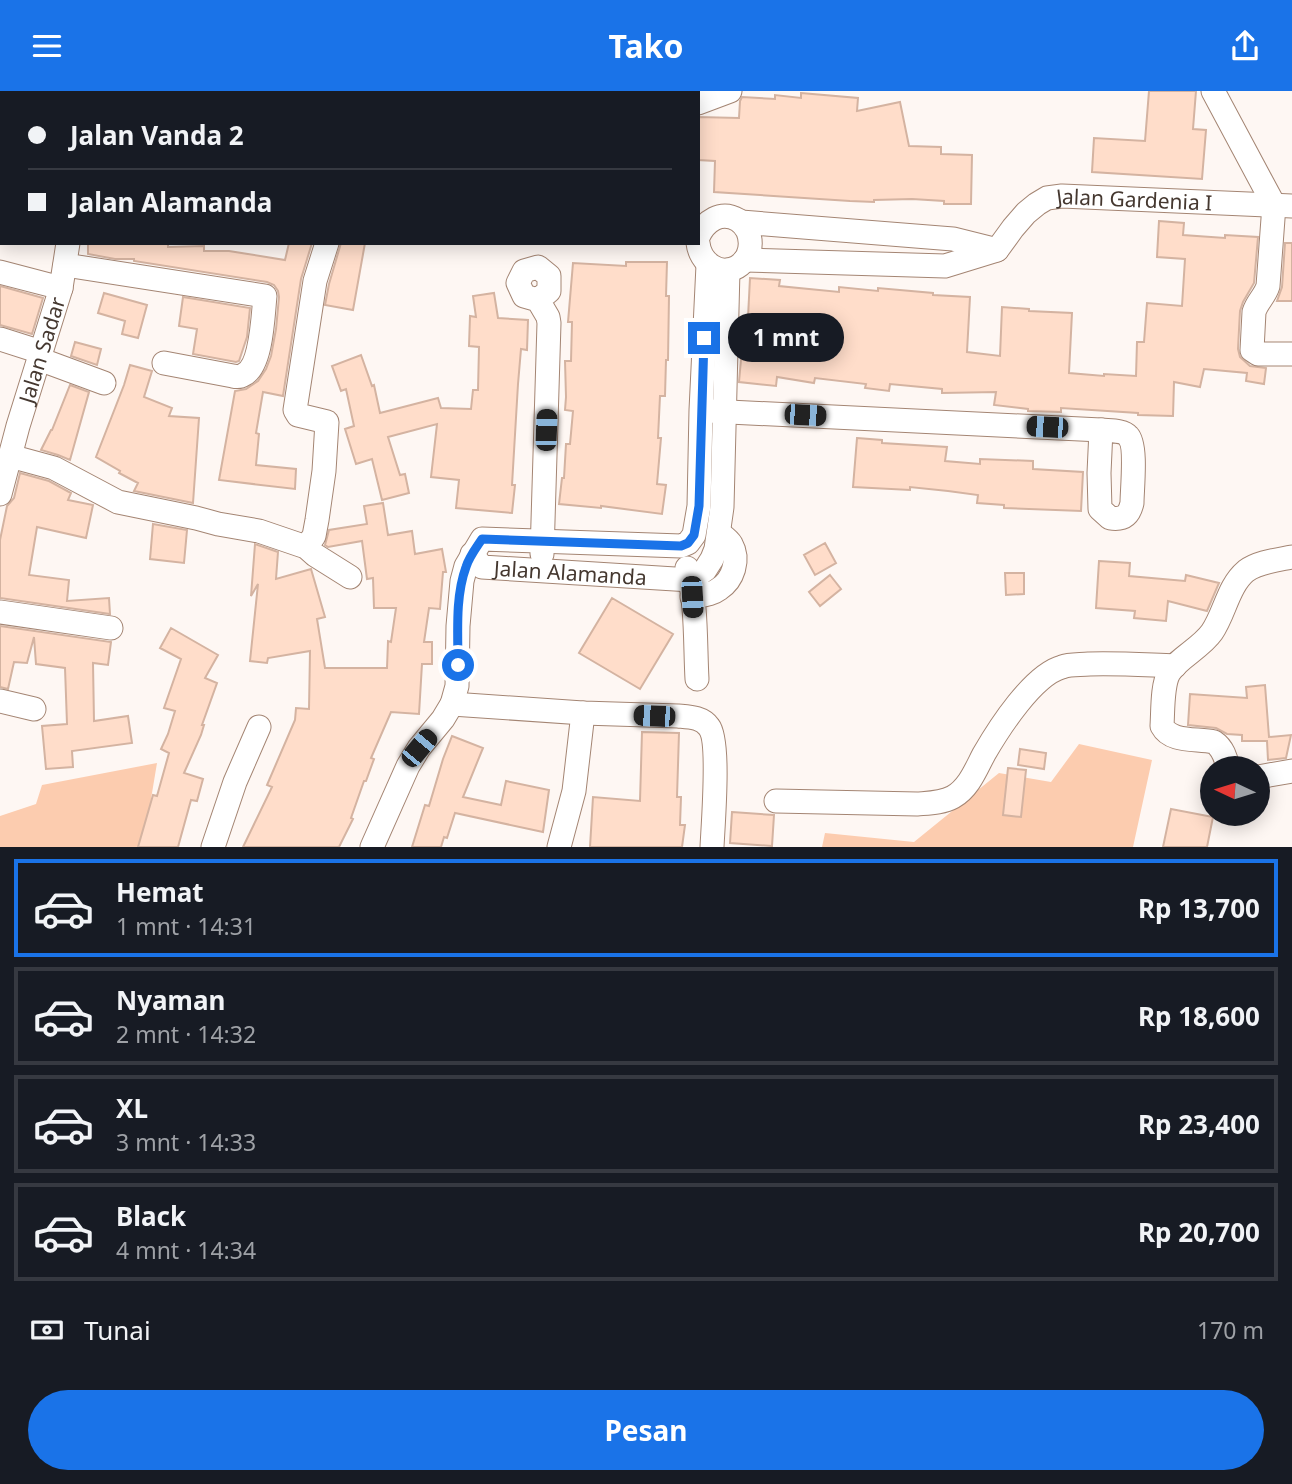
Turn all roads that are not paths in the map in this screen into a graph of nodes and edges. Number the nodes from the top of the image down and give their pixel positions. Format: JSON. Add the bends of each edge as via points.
{"nodes":[{"id":1,"x":730,"y":91,"type":"edge"},
{"id":2,"x":1213,"y":91,"type":"edge"},
{"id":3,"x":700,"y":102,"type":"edge"},
{"id":4,"x":1283,"y":206,"type":"edge"},
{"id":5,"x":703,"y":220,"type":"edge"},
{"id":6,"x":741,"y":222,"type":"junction"},
{"id":7,"x":326,"y":245,"type":"edge"},
{"id":8,"x":698,"y":245,"type":"edge"},
{"id":9,"x":997,"y":250,"type":"junction"},
{"id":10,"x":66,"y":254,"type":"edge"},
{"id":11,"x":727,"y":265,"type":"junction"},
{"id":12,"x":0,"y":272,"type":"edge"},
{"id":13,"x":61,"y":288,"type":"junction"},
{"id":14,"x":538,"y":300,"type":"dead end"},
{"id":15,"x":0,"y":339,"type":"edge"},
{"id":16,"x":1292,"y":354,"type":"edge"},
{"id":17,"x":40,"y":356,"type":"junction"},
{"id":18,"x":164,"y":363,"type":"dead end"},
{"id":19,"x":104,"y":383,"type":"dead end"},
{"id":20,"x":701,"y":410,"type":"junction"},
{"id":21,"x":725,"y":411,"type":"junction"},
{"id":22,"x":9,"y":425,"type":"edge"},
{"id":23,"x":1101,"y":430,"type":"dead end"},
{"id":24,"x":10,"y":456,"type":"junction"},
{"id":25,"x":0,"y":494,"type":"edge"},
{"id":26,"x":542,"y":541,"type":"junction"},
{"id":27,"x":681,"y":546,"type":"junction"},
{"id":28,"x":306,"y":547,"type":"junction"},
{"id":29,"x":472,"y":554,"type":"junction"},
{"id":30,"x":1292,"y":557,"type":"edge"},
{"id":31,"x":541,"y":572,"type":"junction"},
{"id":32,"x":350,"y":577,"type":"dead end"},
{"id":33,"x":692,"y":589,"type":"junction"},
{"id":34,"x":0,"y":612,"type":"edge"},
{"id":35,"x":111,"y":628,"type":"dead end"},
{"id":36,"x":1175,"y":666,"type":"junction"},
{"id":37,"x":697,"y":680,"type":"dead end"},
{"id":38,"x":0,"y":701,"type":"edge"},
{"id":39,"x":452,"y":703,"type":"junction"},
{"id":40,"x":34,"y":709,"type":"dead end"},
{"id":41,"x":583,"y":713,"type":"junction"},
{"id":42,"x":259,"y":727,"type":"dead end"},
{"id":43,"x":1225,"y":756,"type":"edge"},
{"id":44,"x":1292,"y":771,"type":"edge"},
{"id":45,"x":1270,"y":775,"type":"edge"},
{"id":46,"x":776,"y":800,"type":"dead end"},
{"id":47,"x":213,"y":847,"type":"edge"},
{"id":48,"x":372,"y":847,"type":"edge"},
{"id":49,"x":559,"y":847,"type":"edge"},
{"id":50,"x":712,"y":847,"type":"edge"}],
"edges":[{"from":1,"to":3,"type":"street"},
{"from":2,"to":4,"type":"street"},
{"from":4,"to":9,"type":"street","name":"Jalan Gardenia I","via":[[1047,198],[1026,213]]},
{"from":4,"to":16,"type":"street","via":[[1268,286],[1254,311],[1251,335],[1252,350],[1258,354]]},
{"from":5,"to":6,"type":"street","via":[[721,216]]},
{"from":6,"to":9,"type":"street","via":[[953,239]]},
{"from":6,"to":11,"type":"street","via":[[748,230],[750,250]]},
{"from":7,"to":28,"type":"street","via":[[315,281],[295,409],[298,415],[327,422],[317,520]]},
{"from":8,"to":11,"type":"street","via":[[701,256]]},
{"from":9,"to":11,"type":"street","via":[[944,266]]},
{"from":10,"to":13,"type":"street","name":"Jalan Sadar"},
{"from":10,"to":18,"type":"street","via":[[265,296],[260,340],[247,374],[233,376]]},
{"from":11,"to":20,"type":"street"},
{"from":11,"to":21,"type":"street"},
{"from":12,"to":13,"type":"street"},
{"from":13,"to":17,"type":"street","name":"Jalan Sadar"},
{"from":14,"to":26,"type":"street","via":[[548,317],[549,330]]},
{"from":15,"to":17,"type":"street"},
{"from":17,"to":19,"type":"street"},
{"from":17,"to":22,"type":"street","name":"Jalan Sadar"},
{"from":20,"to":21,"type":"street"},
{"from":20,"to":27,"type":"street","via":[[699,506],[694,535]]},
{"from":21,"to":23,"type":"street"},
{"from":21,"to":33,"type":"street","via":[[719,533],[712,559]]},
{"from":22,"to":24,"type":"street","name":"Jalan Sadar"},
{"from":24,"to":25,"type":"street","name":"Jalan Sadar"},
{"from":24,"to":28,"type":"street","via":[[54,468],[118,502],[259,531]]},
{"from":26,"to":27,"type":"street","name":"Jalan Alamanda"},
{"from":26,"to":29,"type":"street","name":"Jalan Alamanda","via":[[482,539]]},
{"from":26,"to":31,"type":"street"},
{"from":27,"to":33,"type":"street"},
{"from":28,"to":32,"type":"street"},
{"from":29,"to":31,"type":"street","name":"Jalan Alamanda","via":[[482,567]]},
{"from":29,"to":39,"type":"street","via":[[462,581],[457,686]]},
{"from":30,"to":36,"type":"street","via":[[1245,572],[1213,631]]},
{"from":31,"to":33,"type":"street","name":"Jalan Alamanda"},
{"from":33,"to":37,"type":"street"},
{"from":34,"to":35,"type":"street"},
{"from":36,"to":43,"type":"street","via":[[1165,684],[1165,732],[1208,741],[1220,746]]},
{"from":36,"to":46,"type":"street","via":[[1090,664],[1062,667],[1045,675],[998,731],[972,777],[952,797],[917,804]]},
{"from":38,"to":40,"type":"street"},
{"from":39,"to":41,"type":"street"},
{"from":39,"to":48,"type":"street","via":[[408,766]]},
{"from":41,"to":49,"type":"street","via":[[574,791]]},
{"from":41,"to":50,"type":"street","via":[[692,717],[709,727],[714,748]]},
{"from":42,"to":47,"type":"street"},
{"from":44,"to":45,"type":"street"}]}
